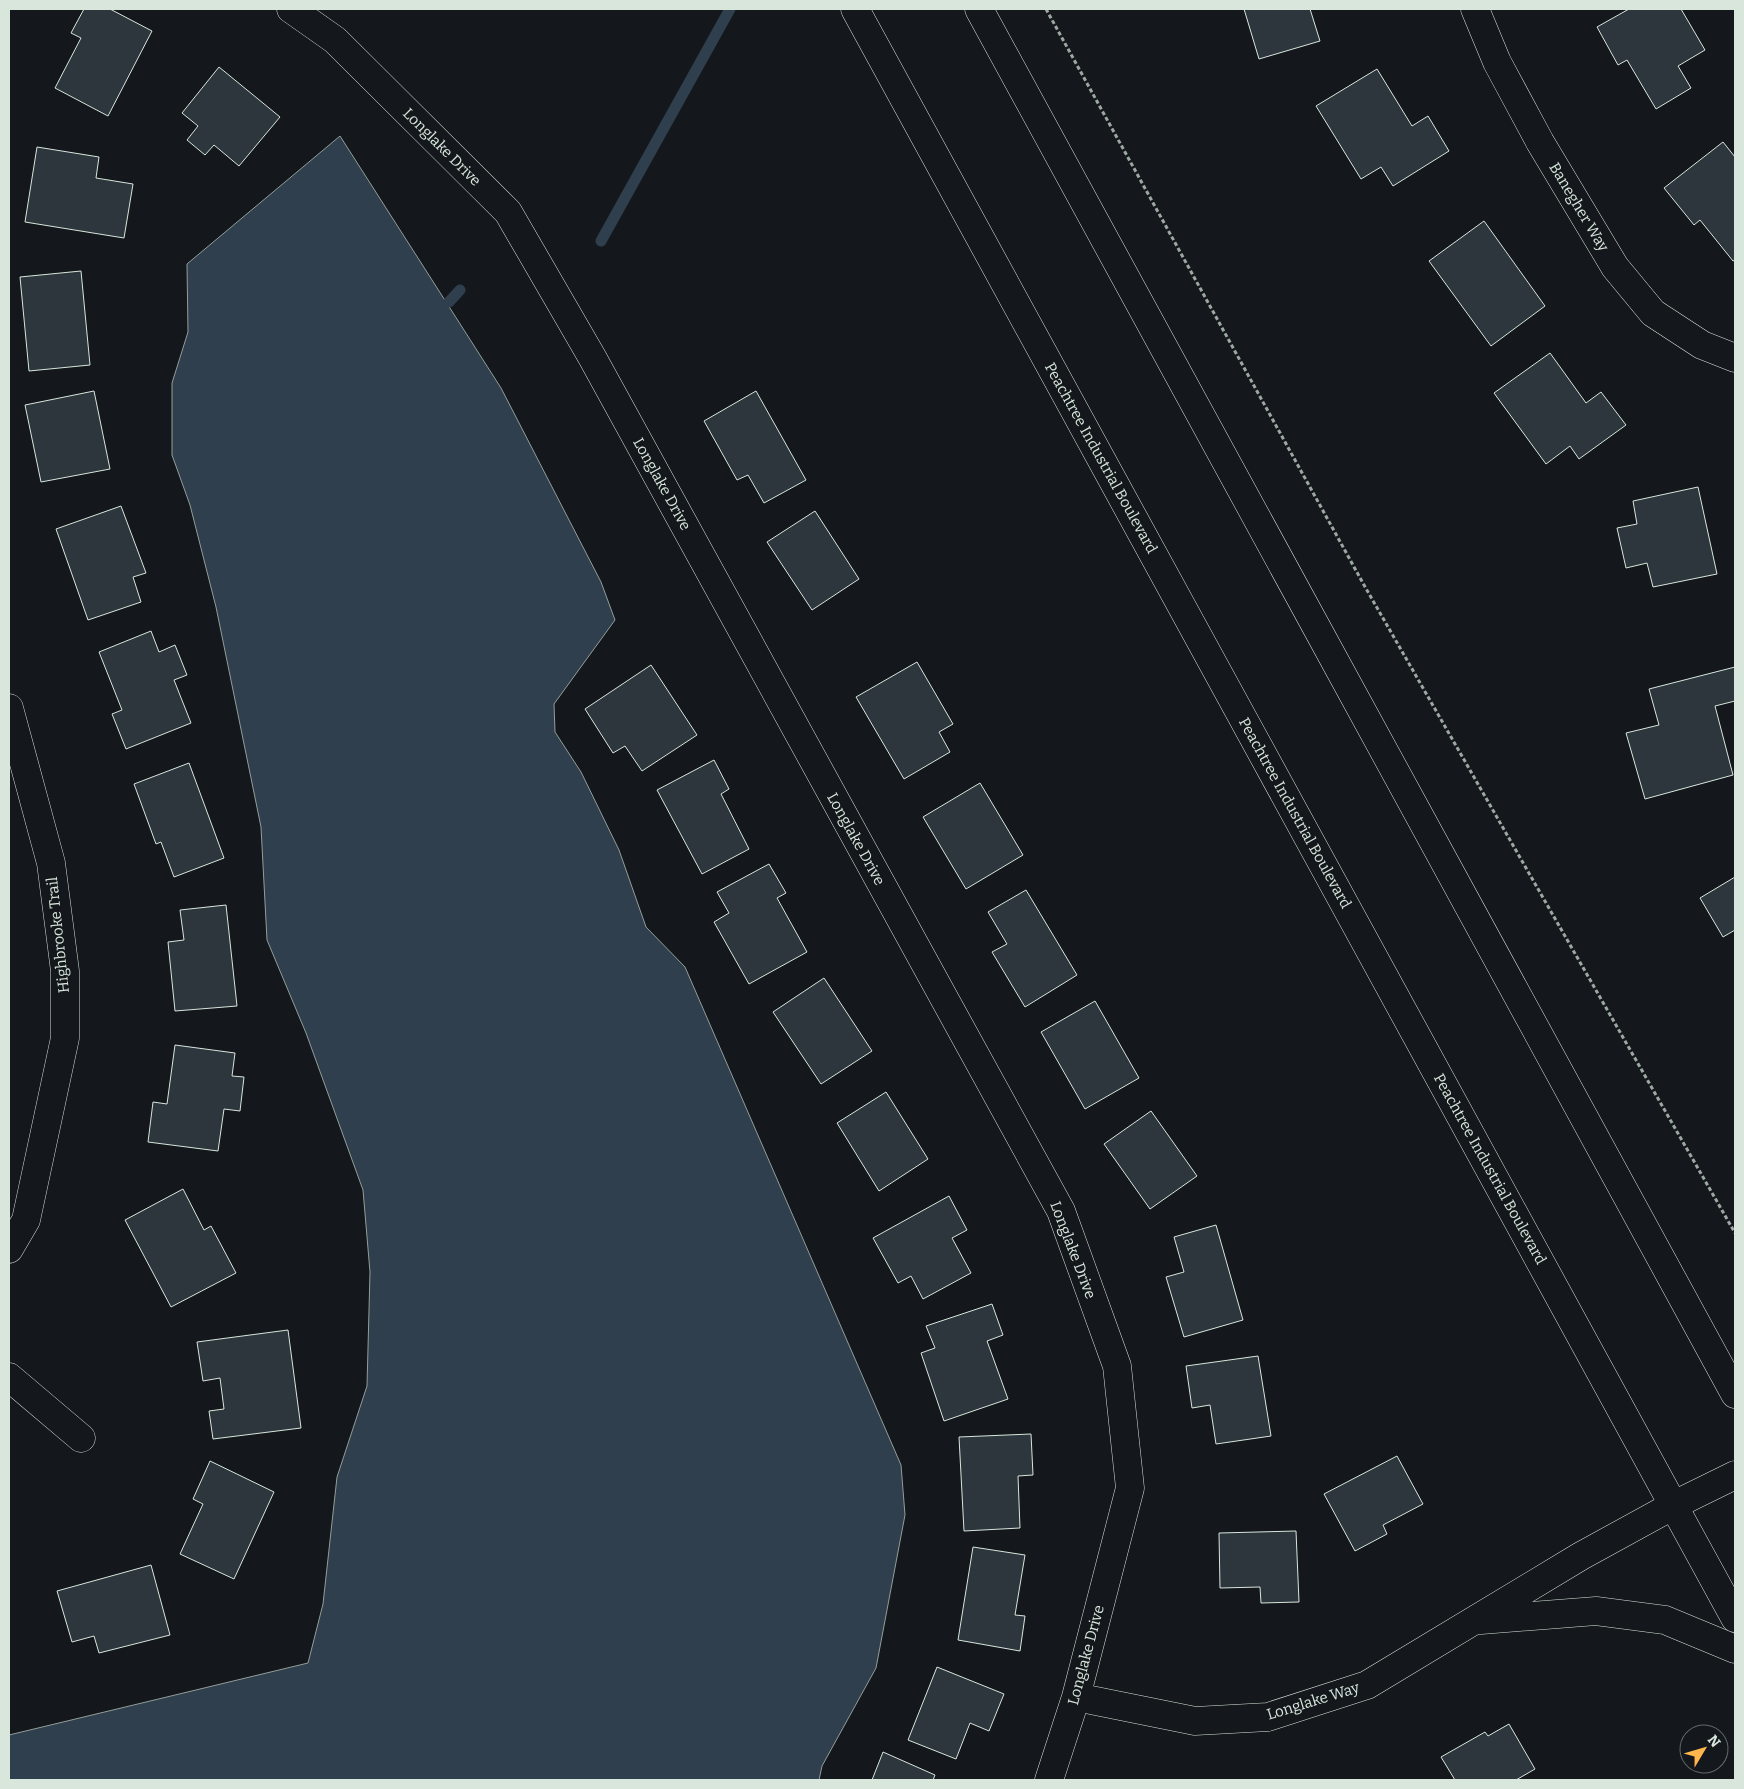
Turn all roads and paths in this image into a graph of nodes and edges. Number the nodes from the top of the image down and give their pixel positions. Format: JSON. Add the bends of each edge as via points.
{"nodes":[{"id":1,"x":291,"y":9,"type":"edge"},
{"id":2,"x":855,"y":9,"type":"edge"},
{"id":3,"x":979,"y":9,"type":"edge"},
{"id":4,"x":1046,"y":9,"type":"edge"},
{"id":5,"x":1475,"y":9,"type":"edge"},
{"id":6,"x":1735,"y":358,"type":"edge"},
{"id":7,"x":9,"y":708,"type":"edge"},
{"id":8,"x":1735,"y":1233,"type":"edge"},
{"id":9,"x":9,"y":1249,"type":"edge"},
{"id":10,"x":9,"y":1377,"type":"edge"},
{"id":11,"x":1735,"y":1394,"type":"edge"},
{"id":12,"x":81,"y":1438,"type":"dead end"},
{"id":13,"x":1735,"y":1475,"type":"edge"},
{"id":14,"x":1674,"y":1505,"type":"junction"},
{"id":15,"x":1735,"y":1618,"type":"edge"},
{"id":16,"x":1474,"y":1620,"type":"junction"},
{"id":17,"x":1735,"y":1649,"type":"edge"},
{"id":18,"x":1076,"y":1697,"type":"junction"},
{"id":19,"x":1049,"y":1780,"type":"edge"}],
"edges":[{"from":1,"to":18,"type":"main road","name":"Longlake Drive","via":[[335,40],[508,212],[592,357],[1061,1212],[1117,1366],[1130,1488]]},
{"from":2,"to":14,"type":"main road","name":"Peachtree Industrial Boulevard"},
{"from":3,"to":11,"type":"main road"},
{"from":4,"to":8,"type":"path","via":[[1364,585]]},
{"from":5,"to":6,"type":"main road","name":"Banegher Way","via":[[1501,70],[1615,268],[1653,313],[1702,345]]},
{"from":7,"to":9,"type":"main road","name":"Highbrooke Trail","via":[[51,863],[65,971],[65,1038],[26,1220]]},
{"from":10,"to":12,"type":"main road"},
{"from":13,"to":14,"type":"main road","name":"Longlake Way"},
{"from":14,"to":15,"type":"main road","name":"Peachtree Industrial Boulevard"},
{"from":14,"to":16,"type":"main road","name":"Longlake Way"},
{"from":16,"to":17,"type":"main road","name":"Longlake Way","via":[[1596,1611],[1665,1620]]},
{"from":16,"to":18,"type":"main road","name":"Longlake Way","via":[[1367,1685],[1268,1718],[1194,1721]]},
{"from":18,"to":19,"type":"main road","name":"Longlake Drive"}]}
